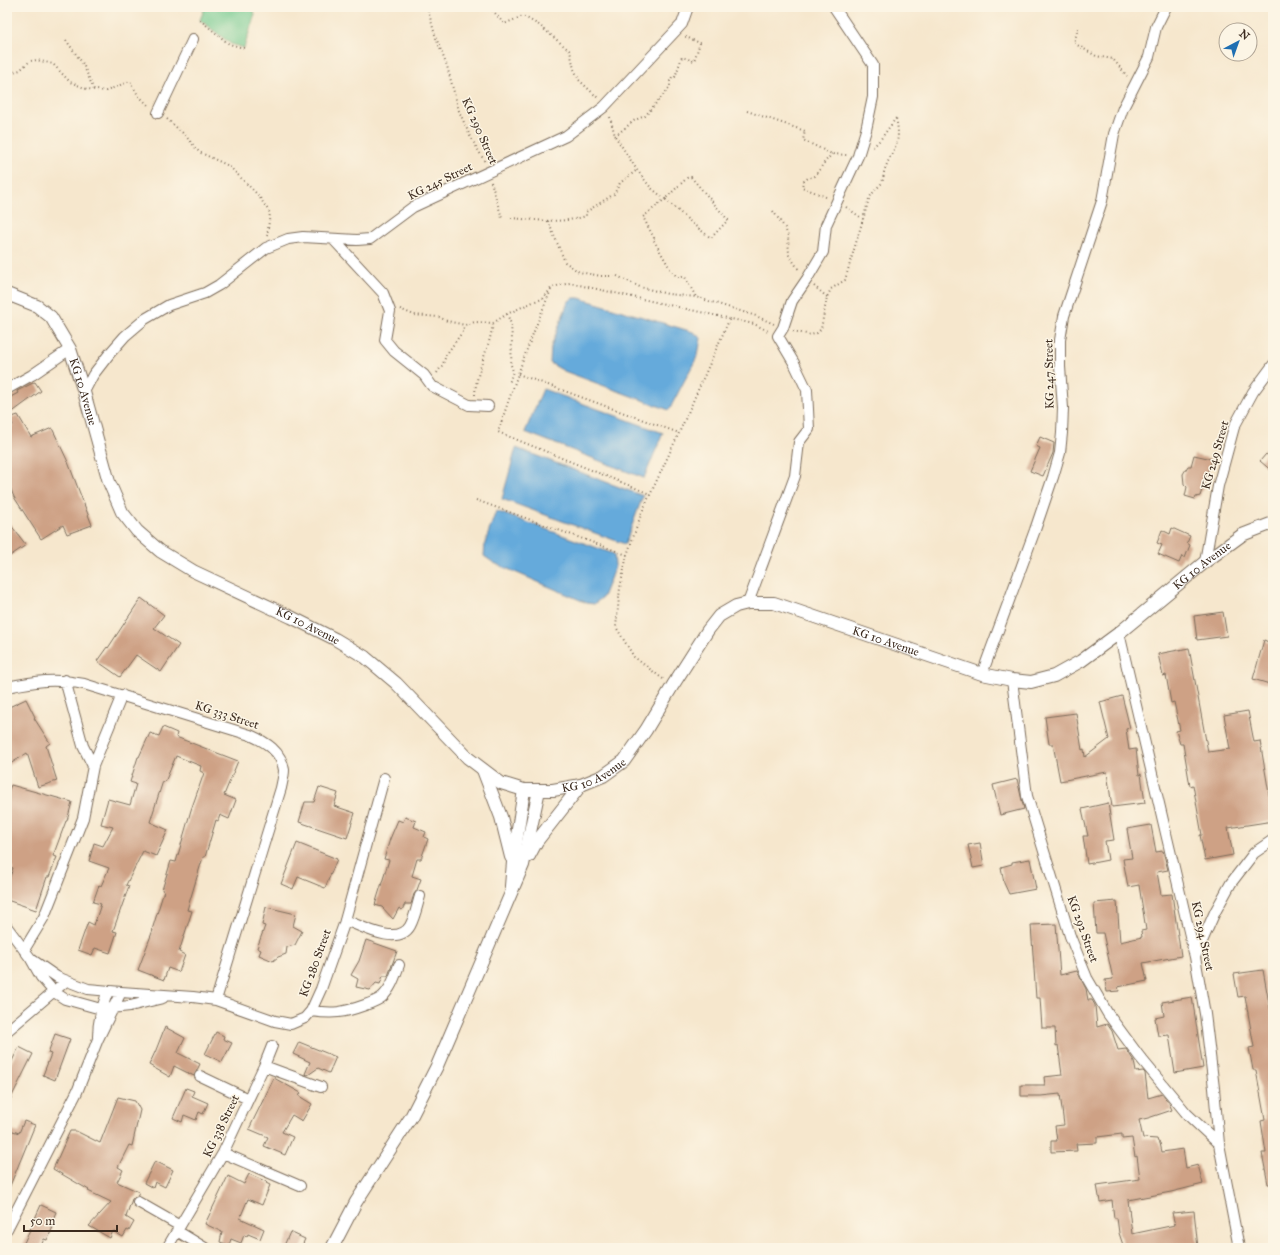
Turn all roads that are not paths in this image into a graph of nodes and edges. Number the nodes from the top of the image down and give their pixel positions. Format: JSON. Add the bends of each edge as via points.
{"nodes":[{"id":1,"x":688,"y":7,"type":"edge"},
{"id":2,"x":834,"y":7,"type":"edge"},
{"id":3,"x":1166,"y":7,"type":"edge"},
{"id":4,"x":193,"y":39,"type":"dead end"},
{"id":5,"x":158,"y":113,"type":"road end"},
{"id":6,"x":333,"y":239,"type":"junction"},
{"id":7,"x":7,"y":294,"type":"edge"},
{"id":8,"x":70,"y":350,"type":"junction"},
{"id":9,"x":1273,"y":365,"type":"edge"},
{"id":10,"x":7,"y":389,"type":"edge"},
{"id":11,"x":84,"y":392,"type":"junction"},
{"id":12,"x":488,"y":406,"type":"dead end"},
{"id":13,"x":1273,"y":523,"type":"edge"},
{"id":14,"x":1205,"y":562,"type":"junction"},
{"id":15,"x":748,"y":603,"type":"junction"},
{"id":16,"x":1119,"y":633,"type":"junction"},
{"id":17,"x":982,"y":674,"type":"junction"},
{"id":18,"x":65,"y":680,"type":"junction"},
{"id":19,"x":1012,"y":680,"type":"junction"},
{"id":20,"x":7,"y":687,"type":"edge"},
{"id":21,"x":122,"y":695,"type":"junction"},
{"id":22,"x":93,"y":766,"type":"junction"},
{"id":23,"x":482,"y":769,"type":"junction"},
{"id":24,"x":384,"y":778,"type":"dead end"},
{"id":25,"x":581,"y":785,"type":"junction"},
{"id":26,"x":524,"y":790,"type":"junction"},
{"id":27,"x":539,"y":790,"type":"junction"},
{"id":28,"x":1273,"y":840,"type":"edge"},
{"id":29,"x":518,"y":864,"type":"junction"},
{"id":30,"x":420,"y":896,"type":"dead end"},
{"id":31,"x":345,"y":920,"type":"junction"},
{"id":32,"x":7,"y":927,"type":"edge"},
{"id":33,"x":24,"y":950,"type":"junction"},
{"id":34,"x":1195,"y":957,"type":"junction"},
{"id":35,"x":31,"y":959,"type":"junction"},
{"id":36,"x":398,"y":965,"type":"dead end"},
{"id":37,"x":66,"y":981,"type":"junction"},
{"id":38,"x":108,"y":991,"type":"junction"},
{"id":39,"x":54,"y":992,"type":"junction"},
{"id":40,"x":121,"y":992,"type":"junction"},
{"id":41,"x":169,"y":996,"type":"junction"},
{"id":42,"x":216,"y":1000,"type":"junction"},
{"id":43,"x":113,"y":1008,"type":"junction"},
{"id":44,"x":101,"y":1009,"type":"junction"},
{"id":45,"x":311,"y":1011,"type":"junction"},
{"id":46,"x":7,"y":1031,"type":"edge"},
{"id":47,"x":98,"y":1039,"type":"junction"},
{"id":48,"x":272,"y":1046,"type":"dead end"},
{"id":49,"x":264,"y":1066,"type":"junction"},
{"id":50,"x":200,"y":1076,"type":"dead end"},
{"id":51,"x":321,"y":1087,"type":"dead end"},
{"id":52,"x":248,"y":1099,"type":"junction"},
{"id":53,"x":1220,"y":1144,"type":"junction"},
{"id":54,"x":223,"y":1153,"type":"junction"},
{"id":55,"x":300,"y":1186,"type":"dead end"},
{"id":56,"x":138,"y":1202,"type":"dead end"},
{"id":57,"x":178,"y":1228,"type":"junction"},
{"id":58,"x":7,"y":1229,"type":"edge"},
{"id":59,"x":166,"y":1248,"type":"edge"},
{"id":60,"x":205,"y":1248,"type":"edge"},
{"id":61,"x":332,"y":1248,"type":"edge"},
{"id":62,"x":1239,"y":1248,"type":"edge"}],
"edges":[{"from":1,"to":6,"type":"street","name":"KG 245 Street","via":[[682,24],[604,106],[566,136],[413,207],[370,239]]},
{"from":2,"to":15,"type":"street","via":[[873,65],[873,98],[858,156],[826,225],[823,252],[792,301],[780,332],[807,390],[809,429],[799,442],[795,476]]},
{"from":3,"to":17,"type":"street","name":"KG 247 Street","via":[[1156,27],[1149,57],[1123,108],[1114,134],[1102,201],[1064,316],[1060,340],[1063,408],[1060,453],[1033,538]]},
{"from":4,"to":5,"type":"street"},
{"from":6,"to":11,"type":"street","name":"KG 245 Street","via":[[288,239],[266,248],[219,285],[169,305],[145,319],[110,353]]},
{"from":6,"to":12,"type":"street","via":[[383,293],[390,311],[385,340],[394,351],[424,375],[432,386],[469,405]]},
{"from":7,"to":8,"type":"street","name":"KG 10 Avenue","via":[[37,306],[51,317]]},
{"from":8,"to":10,"type":"street"},
{"from":8,"to":11,"type":"street","name":"KG 10 Avenue"},
{"from":9,"to":14,"type":"street","name":"KG 249 Street","via":[[1253,392],[1234,427],[1218,486]]},
{"from":11,"to":23,"type":"street","name":"KG 10 Avenue","via":[[108,482],[122,512],[137,531],[160,551],[194,571],[291,617],[365,657],[396,682],[468,758]]},
{"from":13,"to":14,"type":"street","name":"KG 10 Avenue","via":[[1242,535]]},
{"from":14,"to":16,"type":"street","name":"KG 10 Avenue"},
{"from":15,"to":17,"type":"street","name":"KG 10 Avenue","via":[[774,604]]},
{"from":15,"to":25,"type":"street","name":"KG 10 Avenue","via":[[736,606],[719,616],[708,630],[624,761],[603,776]]},
{"from":16,"to":19,"type":"street","name":"KG 10 Avenue","via":[[1081,661],[1054,676],[1031,682]]},
{"from":16,"to":34,"type":"street","name":"KG 294 Street"},
{"from":17,"to":19,"type":"street","name":"KG 10 Avenue"},
{"from":18,"to":20,"type":"street","name":"KG 333 Street","via":[[36,681]]},
{"from":18,"to":21,"type":"street","name":"KG 333 Street"},
{"from":18,"to":22,"type":"street","via":[[83,746]]},
{"from":19,"to":53,"type":"street","name":"KG 292 Street","via":[[1027,796],[1070,936],[1087,978],[1108,1014],[1139,1056],[1188,1114]]},
{"from":21,"to":22,"type":"street"},
{"from":21,"to":42,"type":"street","name":"KG 333 Street","via":[[250,735],[265,742],[281,759],[284,771],[282,788]]},
{"from":22,"to":33,"type":"street","via":[[83,818],[44,917]]},
{"from":23,"to":26,"type":"street","name":"KG 10 Avenue","via":[[501,783]]},
{"from":23,"to":29,"type":"street"},
{"from":24,"to":31,"type":"street","name":"KG 280 Street"},
{"from":25,"to":27,"type":"street","name":"KG 10 Avenue"},
{"from":25,"to":29,"type":"street"},
{"from":26,"to":27,"type":"street","name":"KG 10 Avenue"},
{"from":26,"to":29,"type":"street"},
{"from":27,"to":29,"type":"street"},
{"from":28,"to":34,"type":"street","via":[[1254,853],[1231,883]]},
{"from":29,"to":61,"type":"street","via":[[510,896],[437,1066],[410,1117],[356,1202]]},
{"from":30,"to":31,"type":"street","via":[[410,926],[401,934],[392,936]]},
{"from":31,"to":45,"type":"street","name":"KG 280 Street"},
{"from":32,"to":33,"type":"street","name":"KG 280 Street"},
{"from":33,"to":35,"type":"street","name":"KG 280 Street"},
{"from":34,"to":53,"type":"street","name":"KG 294 Street"},
{"from":35,"to":37,"type":"street","name":"KG 280 Street"},
{"from":35,"to":39,"type":"street","name":"KG 280 Street","via":[[41,977]]},
{"from":36,"to":45,"type":"street","via":[[389,989],[375,1001],[335,1014]]},
{"from":37,"to":38,"type":"street","name":"KG 280 Street","via":[[88,989]]},
{"from":37,"to":39,"type":"street"},
{"from":38,"to":40,"type":"street","name":"KG 280 Street"},
{"from":38,"to":44,"type":"street"},
{"from":39,"to":44,"type":"street","name":"KG 280 Street","via":[[64,999]]},
{"from":39,"to":46,"type":"street"},
{"from":40,"to":41,"type":"street","name":"KG 280 Street"},
{"from":40,"to":43,"type":"street"},
{"from":41,"to":42,"type":"street","name":"KG 280 Street"},
{"from":41,"to":43,"type":"street","name":"KG 280 Street"},
{"from":42,"to":45,"type":"street","name":"KG 280 Street","via":[[275,1022],[291,1024],[305,1018]]},
{"from":43,"to":44,"type":"street","name":"KG 280 Street"},
{"from":43,"to":47,"type":"street"},
{"from":44,"to":47,"type":"street"},
{"from":47,"to":58,"type":"street","via":[[78,1092]]},
{"from":48,"to":49,"type":"street","name":"KG 338 Street"},
{"from":49,"to":51,"type":"street"},
{"from":49,"to":52,"type":"street","name":"KG 338 Street"},
{"from":50,"to":52,"type":"street"},
{"from":52,"to":54,"type":"street","name":"KG 338 Street"},
{"from":53,"to":62,"type":"street","name":"KG 294 Street"},
{"from":54,"to":55,"type":"street"},
{"from":54,"to":57,"type":"street","name":"KG 338 Street"},
{"from":56,"to":57,"type":"street"},
{"from":57,"to":59,"type":"street","name":"KG 338 Street"},
{"from":57,"to":60,"type":"street"}]}
